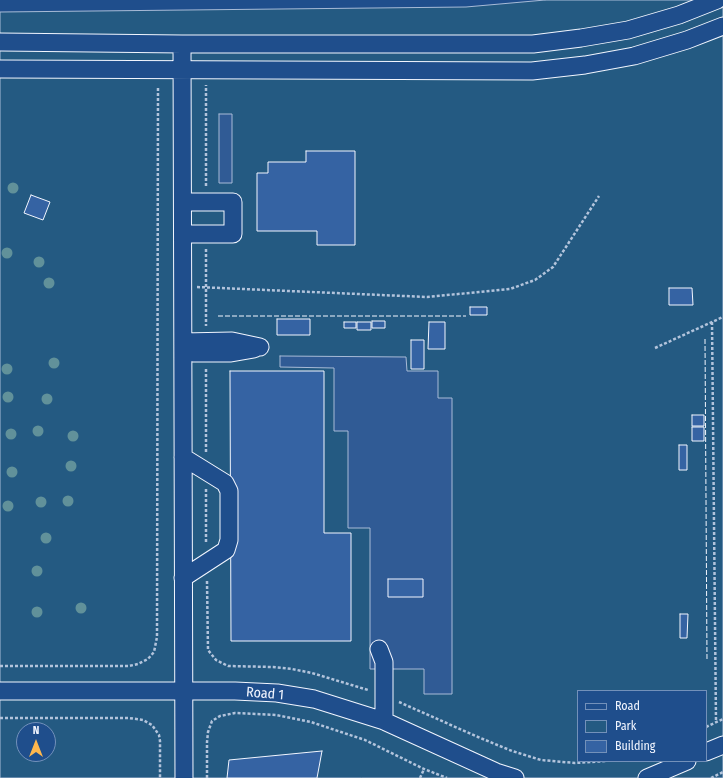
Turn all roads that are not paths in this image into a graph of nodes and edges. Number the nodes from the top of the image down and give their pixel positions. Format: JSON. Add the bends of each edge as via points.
{"nodes":[{"id":1,"x":717,"y":0,"type":"edge"},
{"id":2,"x":723,"y":26,"type":"edge"},
{"id":3,"x":0,"y":42,"type":"edge"},
{"id":4,"x":182,"y":44,"type":"junction"},
{"id":5,"x":0,"y":69,"type":"edge"},
{"id":6,"x":182,"y":69,"type":"junction"},
{"id":7,"x":183,"y":202,"type":"junction"},
{"id":8,"x":183,"y":234,"type":"junction"},
{"id":9,"x":206,"y":347,"type":"road end"},
{"id":10,"x":183,"y":348,"type":"junction"},
{"id":11,"x":183,"y":457,"type":"junction"},
{"id":12,"x":183,"y":578,"type":"junction"},
{"id":13,"x":0,"y":691,"type":"edge"},
{"id":14,"x":183,"y":691,"type":"junction"},
{"id":15,"x":379,"y":693,"type":"road end"},
{"id":16,"x":379,"y":719,"type":"junction"},
{"id":17,"x":723,"y":745,"type":"edge"},
{"id":18,"x":707,"y":752,"type":"edge"},
{"id":19,"x":685,"y":762,"type":"edge"},
{"id":20,"x":184,"y":778,"type":"edge"},
{"id":21,"x":514,"y":778,"type":"edge"},
{"id":22,"x":647,"y":778,"type":"edge"}],
"edges":[{"from":1,"to":4,"type":"street","via":[[679,15],[628,30],[533,44]]},
{"from":2,"to":6,"type":"street","via":[[634,56],[532,71]]},
{"from":3,"to":4,"type":"street"},
{"from":4,"to":6,"type":"street"},
{"from":5,"to":6,"type":"street"},
{"from":6,"to":7,"type":"street"},
{"from":7,"to":8,"type":"street"},
{"from":7,"to":8,"type":"street","via":[[233,202],[233,234]]},
{"from":8,"to":10,"type":"street"},
{"from":9,"to":10,"type":"street"},
{"from":10,"to":11,"type":"street"},
{"from":11,"to":12,"type":"street"},
{"from":11,"to":12,"type":"street","via":[[225,483],[229,491],[229,540],[226,550]]},
{"from":12,"to":14,"type":"street"},
{"from":13,"to":14,"type":"street","name":"Road 1"},
{"from":14,"to":16,"type":"street","name":"Road 1","via":[[277,693],[314,699]]},
{"from":14,"to":20,"type":"street"},
{"from":15,"to":16,"type":"street"},
{"from":16,"to":21,"type":"street","name":"Road 1"},
{"from":17,"to":18,"type":"street"},
{"from":19,"to":22,"type":"street"}]}
